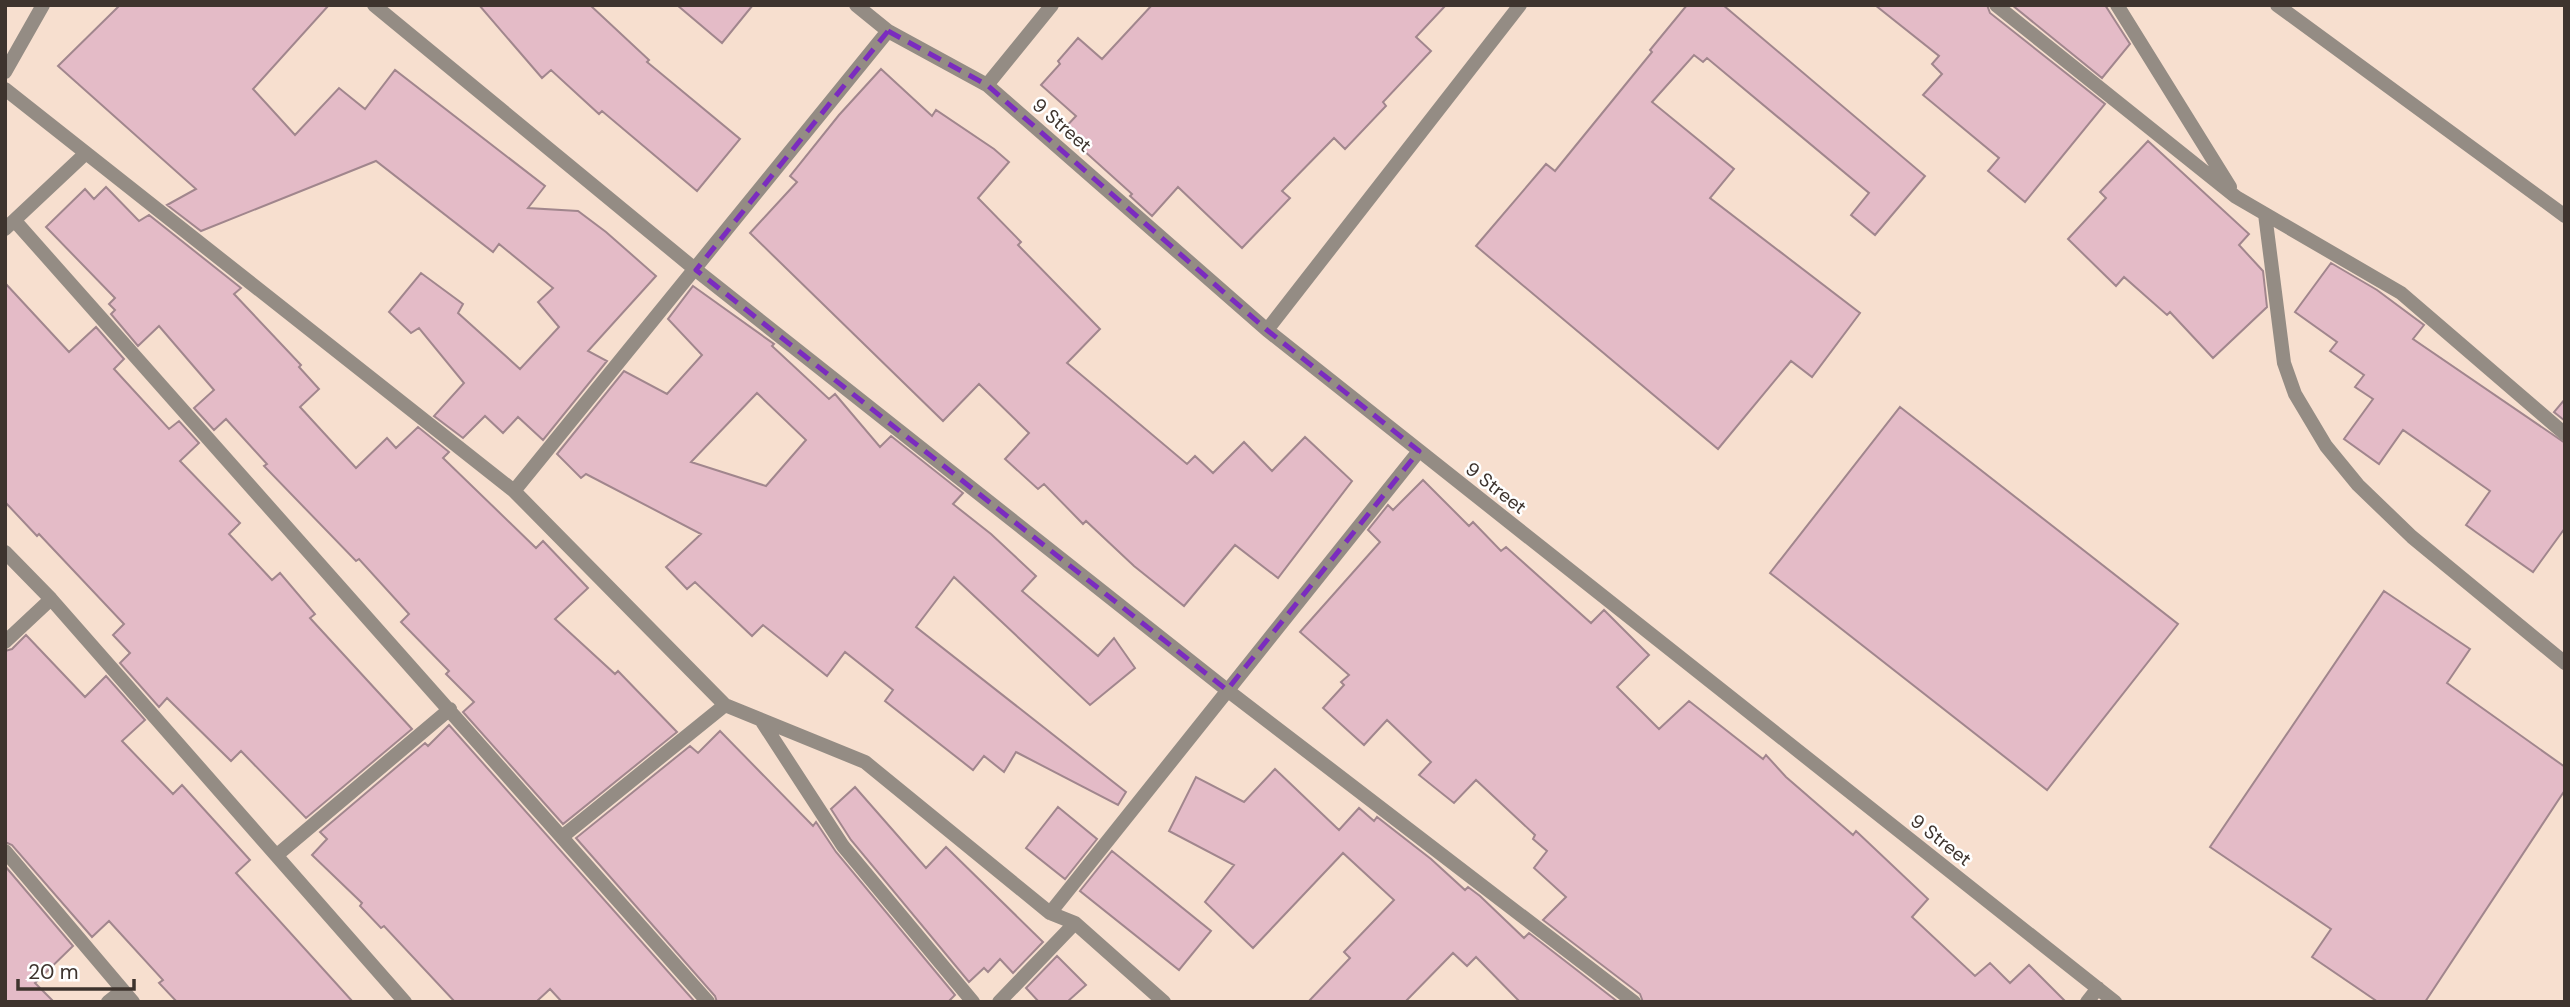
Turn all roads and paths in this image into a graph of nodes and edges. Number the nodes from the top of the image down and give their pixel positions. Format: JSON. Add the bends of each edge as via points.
{"nodes":[{"id":1,"x":43,"y":5,"type":"edge"},
{"id":2,"x":374,"y":5,"type":"edge"},
{"id":3,"x":856,"y":5,"type":"edge"},
{"id":4,"x":1052,"y":5,"type":"edge"},
{"id":5,"x":1520,"y":5,"type":"edge"},
{"id":6,"x":1996,"y":5,"type":"edge"},
{"id":7,"x":2116,"y":5,"type":"edge"},
{"id":8,"x":2277,"y":5,"type":"edge"},
{"id":9,"x":888,"y":31,"type":"junction"},
{"id":10,"x":5,"y":72,"type":"edge"},
{"id":11,"x":987,"y":86,"type":"junction"},
{"id":12,"x":5,"y":89,"type":"edge"},
{"id":13,"x":86,"y":153,"type":"junction"},
{"id":14,"x":2236,"y":197,"type":"junction"},
{"id":15,"x":2265,"y":214,"type":"junction"},
{"id":16,"x":2565,"y":216,"type":"edge"},
{"id":17,"x":10,"y":225,"type":"edge"},
{"id":18,"x":696,"y":270,"type":"junction"},
{"id":19,"x":1267,"y":330,"type":"junction"},
{"id":20,"x":2565,"y":434,"type":"edge"},
{"id":21,"x":1419,"y":451,"type":"junction"},
{"id":22,"x":514,"y":491,"type":"junction"},
{"id":23,"x":5,"y":552,"type":"edge"},
{"id":24,"x":51,"y":599,"type":"junction"},
{"id":25,"x":5,"y":642,"type":"edge"},
{"id":26,"x":2565,"y":663,"type":"edge"},
{"id":27,"x":1227,"y":690,"type":"junction"},
{"id":28,"x":725,"y":705,"type":"junction"},
{"id":29,"x":450,"y":709,"type":"junction"},
{"id":30,"x":761,"y":720,"type":"junction"},
{"id":31,"x":563,"y":836,"type":"junction"},
{"id":32,"x":5,"y":851,"type":"edge"},
{"id":33,"x":276,"y":856,"type":"junction"},
{"id":34,"x":1050,"y":914,"type":"junction"},
{"id":35,"x":1075,"y":923,"type":"junction"},
{"id":36,"x":2098,"y":988,"type":"junction"},
{"id":37,"x":123,"y":990,"type":"junction"},
{"id":38,"x":108,"y":1002,"type":"edge"},
{"id":39,"x":133,"y":1002,"type":"edge"},
{"id":40,"x":405,"y":1002,"type":"edge"},
{"id":41,"x":708,"y":1002,"type":"edge"},
{"id":42,"x":973,"y":1002,"type":"edge"},
{"id":43,"x":999,"y":1002,"type":"edge"},
{"id":44,"x":1164,"y":1002,"type":"edge"},
{"id":45,"x":1634,"y":1002,"type":"edge"},
{"id":46,"x":2087,"y":1002,"type":"edge"},
{"id":47,"x":2115,"y":1002,"type":"edge"}],
"edges":[{"from":1,"to":10,"type":"street"},
{"from":2,"to":18,"type":"street"},
{"from":3,"to":9,"type":"street","name":"9 Street"},
{"from":4,"to":11,"type":"street"},
{"from":5,"to":19,"type":"street"},
{"from":6,"to":14,"type":"street"},
{"from":7,"to":14,"type":"street"},
{"from":8,"to":16,"type":"street"},
{"from":9,"to":11,"type":"street","name":"9 Street"},
{"from":9,"to":18,"type":"street"},
{"from":11,"to":19,"type":"street","name":"9 Street"},
{"from":12,"to":13,"type":"street"},
{"from":13,"to":17,"type":"street"},
{"from":13,"to":22,"type":"street"},
{"from":14,"to":15,"type":"street"},
{"from":15,"to":20,"type":"street","via":[[2401,293]]},
{"from":15,"to":26,"type":"street","via":[[2284,363],[2295,394],[2326,446],[2358,485],[2412,537]]},
{"from":17,"to":29,"type":"street"},
{"from":18,"to":22,"type":"street"},
{"from":18,"to":27,"type":"street"},
{"from":19,"to":21,"type":"street","name":"9 Street"},
{"from":21,"to":27,"type":"street"},
{"from":21,"to":36,"type":"street","name":"9 Street"},
{"from":22,"to":28,"type":"street"},
{"from":23,"to":24,"type":"street"},
{"from":24,"to":25,"type":"street"},
{"from":24,"to":33,"type":"street"},
{"from":27,"to":34,"type":"street"},
{"from":27,"to":45,"type":"street"},
{"from":28,"to":30,"type":"street"},
{"from":28,"to":31,"type":"street"},
{"from":29,"to":31,"type":"street"},
{"from":29,"to":33,"type":"street"},
{"from":30,"to":34,"type":"street","via":[[865,762]]},
{"from":30,"to":42,"type":"street","via":[[843,846]]},
{"from":31,"to":41,"type":"street"},
{"from":32,"to":37,"type":"street"},
{"from":33,"to":40,"type":"street"},
{"from":34,"to":35,"type":"street"},
{"from":35,"to":43,"type":"street"},
{"from":35,"to":44,"type":"street"},
{"from":36,"to":46,"type":"street"},
{"from":36,"to":47,"type":"street","name":"9 Street"},
{"from":37,"to":38,"type":"street"},
{"from":37,"to":39,"type":"street"}]}
